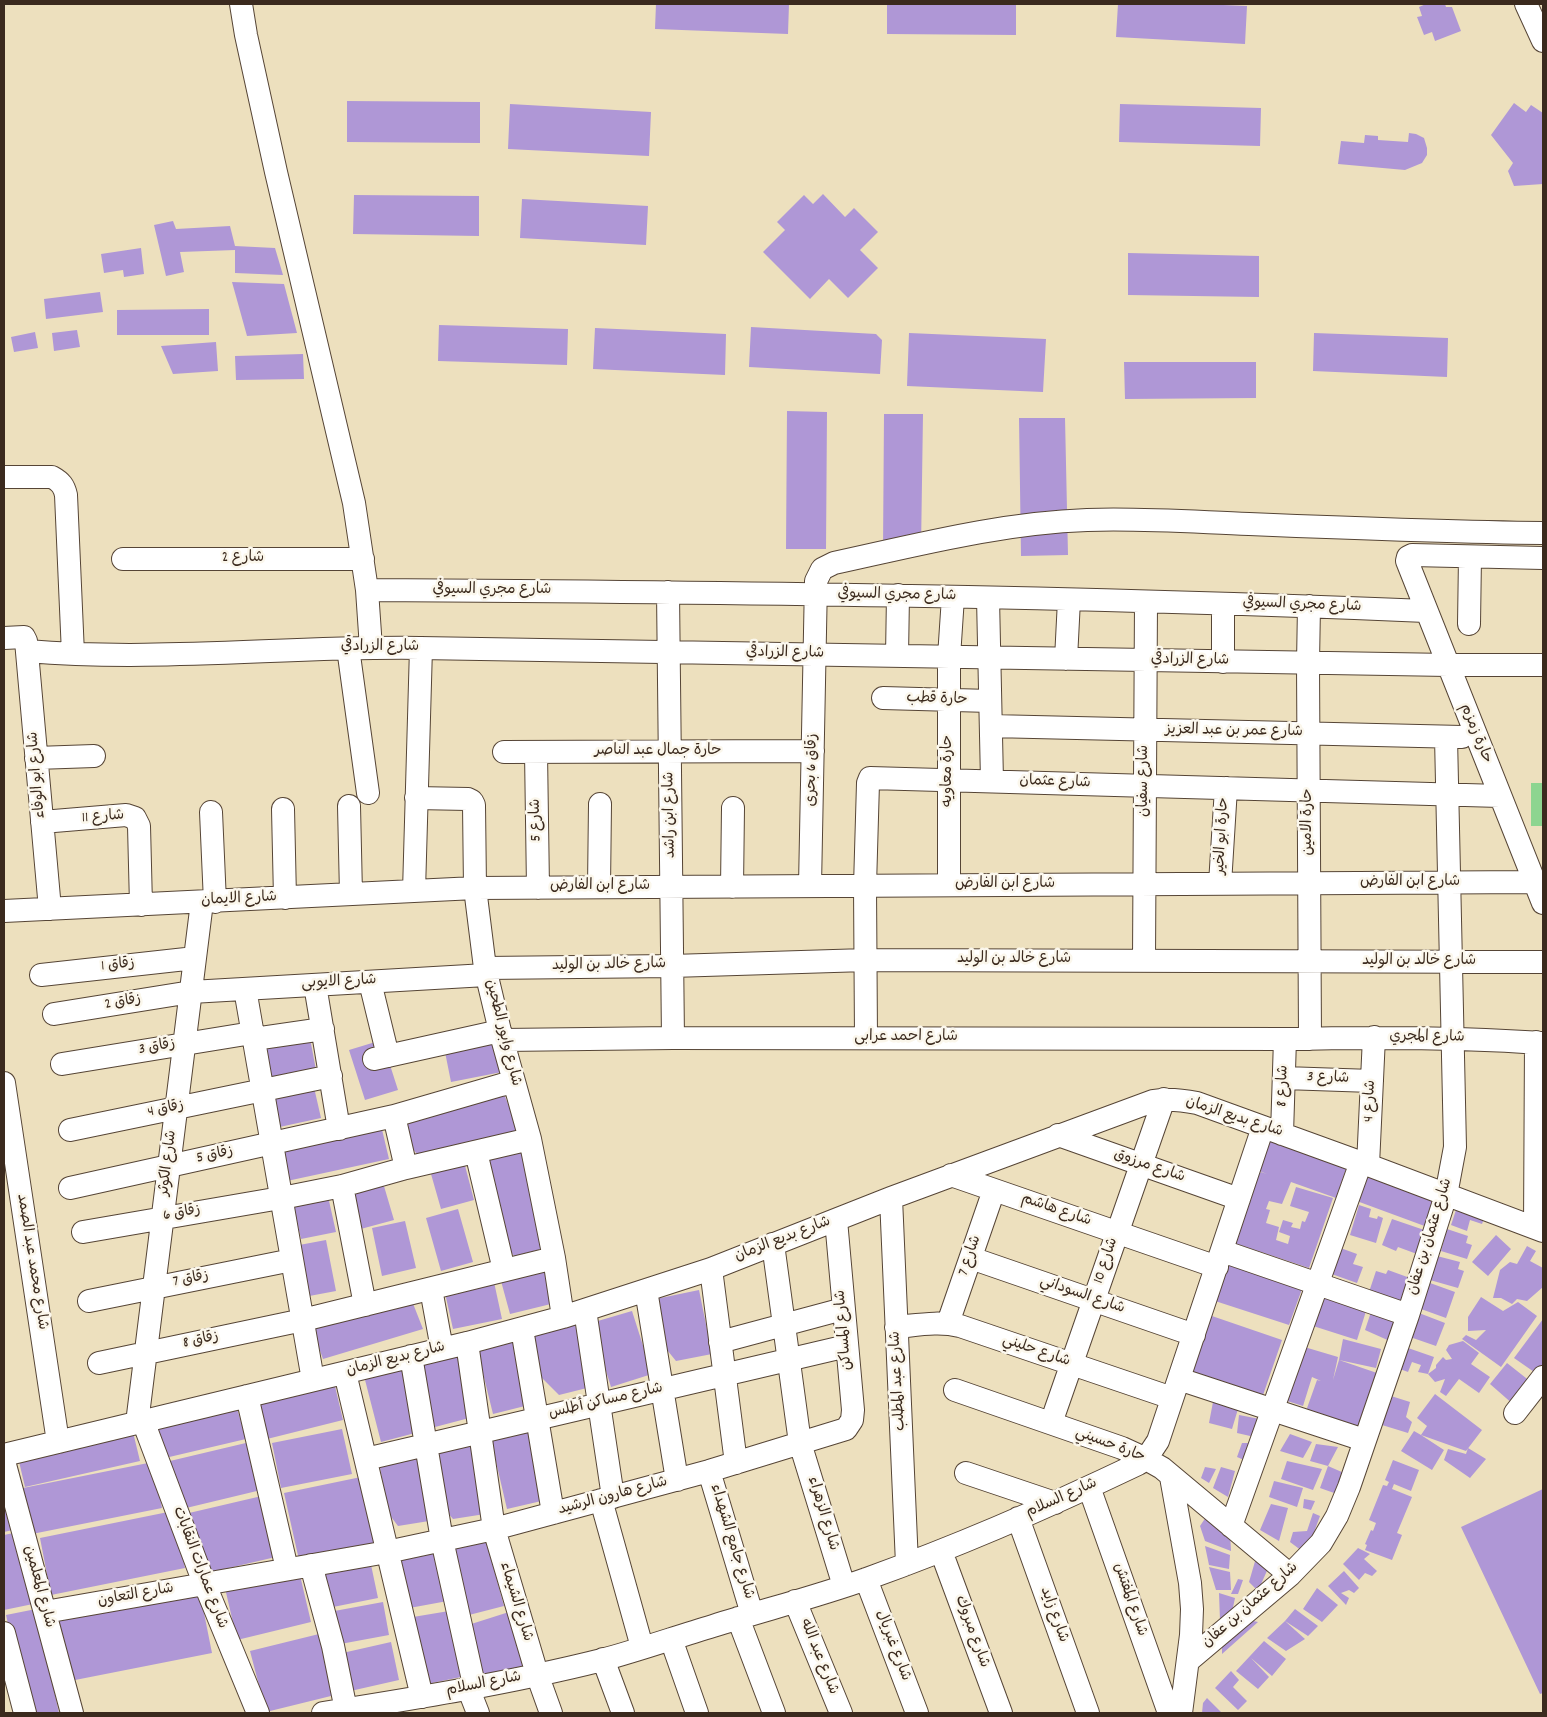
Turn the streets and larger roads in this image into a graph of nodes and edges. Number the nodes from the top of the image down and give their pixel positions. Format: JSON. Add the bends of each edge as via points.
{"nodes":[{"id":1,"x":241,"y":4,"type":"edge"},
{"id":2,"x":1526,"y":4,"type":"edge"},
{"id":3,"x":1543,"y":41,"type":"edge"},
{"id":4,"x":4,"y":477,"type":"edge"},
{"id":5,"x":1543,"y":533,"type":"edge"},
{"id":6,"x":1470,"y":557,"type":"junction"},
{"id":7,"x":123,"y":558,"type":"dead end"},
{"id":8,"x":1543,"y":558,"type":"edge"},
{"id":9,"x":363,"y":559,"type":"junction"},
{"id":10,"x":367,"y":590,"type":"junction"},
{"id":11,"x":668,"y":592,"type":"junction"},
{"id":12,"x":816,"y":594,"type":"junction"},
{"id":13,"x":898,"y":595,"type":"junction"},
{"id":14,"x":953,"y":597,"type":"junction"},
{"id":15,"x":988,"y":598,"type":"junction"},
{"id":16,"x":1069,"y":600,"type":"junction"},
{"id":17,"x":1146,"y":602,"type":"junction"},
{"id":18,"x":1223,"y":604,"type":"junction"},
{"id":19,"x":1309,"y":606,"type":"junction"},
{"id":20,"x":1426,"y":611,"type":"junction"},
{"id":21,"x":1469,"y":624,"type":"dead end"},
{"id":22,"x":4,"y":638,"type":"edge"},
{"id":23,"x":27,"y":646,"type":"junction"},
{"id":24,"x":348,"y":648,"type":"junction"},
{"id":25,"x":371,"y":648,"type":"junction"},
{"id":26,"x":421,"y":648,"type":"junction"},
{"id":27,"x":668,"y":652,"type":"junction"},
{"id":28,"x":73,"y":654,"type":"junction"},
{"id":29,"x":815,"y":655,"type":"junction"},
{"id":30,"x":897,"y":656,"type":"junction"},
{"id":31,"x":949,"y":657,"type":"junction"},
{"id":32,"x":990,"y":658,"type":"junction"},
{"id":33,"x":1066,"y":659,"type":"junction"},
{"id":34,"x":1146,"y":660,"type":"junction"},
{"id":35,"x":1223,"y":662,"type":"junction"},
{"id":36,"x":1308,"y":663,"type":"junction"},
{"id":37,"x":1448,"y":665,"type":"junction"},
{"id":38,"x":1543,"y":665,"type":"edge"},
{"id":39,"x":883,"y":698,"type":"dead end"},
{"id":40,"x":949,"y":700,"type":"junction"},
{"id":41,"x":990,"y":701,"type":"junction"},
{"id":42,"x":991,"y":726,"type":"junction"},
{"id":43,"x":1145,"y":730,"type":"junction"},
{"id":44,"x":1308,"y":733,"type":"junction"},
{"id":45,"x":1446,"y":737,"type":"junction"},
{"id":46,"x":1477,"y":737,"type":"junction"},
{"id":47,"x":813,"y":751,"type":"junction"},
{"id":48,"x":504,"y":752,"type":"dead end"},
{"id":49,"x":536,"y":752,"type":"junction"},
{"id":50,"x":670,"y":752,"type":"junction"},
{"id":51,"x":94,"y":756,"type":"dead end"},
{"id":52,"x":36,"y":758,"type":"junction"},
{"id":53,"x":949,"y":780,"type":"junction"},
{"id":54,"x":992,"y":781,"type":"junction"},
{"id":55,"x":1145,"y":785,"type":"junction"},
{"id":56,"x":1226,"y":788,"type":"junction"},
{"id":57,"x":1309,"y":790,"type":"junction"},
{"id":58,"x":368,"y":793,"type":"dead end"},
{"id":59,"x":1448,"y":794,"type":"junction"},
{"id":60,"x":1500,"y":796,"type":"junction"},
{"id":61,"x":416,"y":798,"type":"junction"},
{"id":62,"x":600,"y":804,"type":"dead end"},
{"id":63,"x":349,"y":806,"type":"dead end"},
{"id":64,"x":284,"y":808,"type":"dead end"},
{"id":65,"x":733,"y":808,"type":"dead end"},
{"id":66,"x":212,"y":812,"type":"dead end"},
{"id":67,"x":42,"y":822,"type":"junction"},
{"id":68,"x":1450,"y":882,"type":"junction"},
{"id":69,"x":1535,"y":882,"type":"junction"},
{"id":70,"x":1309,"y":883,"type":"junction"},
{"id":71,"x":1144,"y":884,"type":"junction"},
{"id":72,"x":1220,"y":884,"type":"junction"},
{"id":73,"x":949,"y":885,"type":"junction"},
{"id":74,"x":810,"y":886,"type":"junction"},
{"id":75,"x":865,"y":886,"type":"junction"},
{"id":76,"x":599,"y":887,"type":"junction"},
{"id":77,"x":672,"y":887,"type":"junction"},
{"id":78,"x":732,"y":887,"type":"junction"},
{"id":79,"x":475,"y":888,"type":"junction"},
{"id":80,"x":538,"y":888,"type":"junction"},
{"id":81,"x":414,"y":891,"type":"junction"},
{"id":82,"x":351,"y":894,"type":"junction"},
{"id":83,"x":285,"y":898,"type":"junction"},
{"id":84,"x":209,"y":902,"type":"junction"},
{"id":85,"x":1543,"y":903,"type":"edge"},
{"id":86,"x":141,"y":905,"type":"junction"},
{"id":87,"x":50,"y":909,"type":"junction"},
{"id":88,"x":4,"y":911,"type":"edge"},
{"id":89,"x":195,"y":958,"type":"junction"},
{"id":90,"x":866,"y":960,"type":"junction"},
{"id":91,"x":1144,"y":961,"type":"junction"},
{"id":92,"x":1310,"y":961,"type":"junction"},
{"id":93,"x":1451,"y":962,"type":"junction"},
{"id":94,"x":1543,"y":962,"type":"edge"},
{"id":95,"x":672,"y":966,"type":"junction"},
{"id":96,"x":486,"y":971,"type":"junction"},
{"id":97,"x":41,"y":975,"type":"dead end"},
{"id":98,"x":370,"y":982,"type":"junction"},
{"id":99,"x":315,"y":985,"type":"junction"},
{"id":100,"x":245,"y":989,"type":"junction"},
{"id":101,"x":191,"y":992,"type":"junction"},
{"id":102,"x":54,"y":1014,"type":"dead end"},
{"id":103,"x":323,"y":1029,"type":"junction"},
{"id":104,"x":501,"y":1035,"type":"junction"},
{"id":105,"x":253,"y":1036,"type":"junction"},
{"id":106,"x":1374,"y":1037,"type":"junction"},
{"id":107,"x":673,"y":1038,"type":"junction"},
{"id":108,"x":866,"y":1038,"type":"junction"},
{"id":109,"x":1310,"y":1038,"type":"junction"},
{"id":110,"x":1453,"y":1038,"type":"junction"},
{"id":111,"x":1286,"y":1039,"type":"junction"},
{"id":112,"x":185,"y":1043,"type":"junction"},
{"id":113,"x":1540,"y":1043,"type":"edge"},
{"id":114,"x":62,"y":1064,"type":"dead end"},
{"id":115,"x":331,"y":1076,"type":"junction"},
{"id":116,"x":1284,"y":1078,"type":"junction"},
{"id":117,"x":1372,"y":1081,"type":"junction"},
{"id":118,"x":514,"y":1082,"type":"junction"},
{"id":119,"x":4,"y":1083,"type":"edge"},
{"id":120,"x":262,"y":1090,"type":"junction"},
{"id":121,"x":1164,"y":1099,"type":"junction"},
{"id":122,"x":176,"y":1107,"type":"junction"},
{"id":123,"x":394,"y":1116,"type":"junction"},
{"id":124,"x":340,"y":1129,"type":"junction"},
{"id":125,"x":70,"y":1130,"type":"dead end"},
{"id":126,"x":1273,"y":1130,"type":"junction"},
{"id":127,"x":1058,"y":1136,"type":"junction"},
{"id":128,"x":530,"y":1140,"type":"junction"},
{"id":129,"x":272,"y":1144,"type":"junction"},
{"id":130,"x":476,"y":1152,"type":"junction"},
{"id":131,"x":1141,"y":1164,"type":"junction"},
{"id":132,"x":1364,"y":1164,"type":"junction"},
{"id":133,"x":169,"y":1166,"type":"junction"},
{"id":134,"x":406,"y":1168,"type":"junction"},
{"id":135,"x":951,"y":1175,"type":"junction"},
{"id":136,"x":342,"y":1186,"type":"junction"},
{"id":137,"x":70,"y":1188,"type":"dead end"},
{"id":138,"x":994,"y":1190,"type":"junction"},
{"id":139,"x":1446,"y":1195,"type":"junction"},
{"id":140,"x":282,"y":1198,"type":"junction"},
{"id":141,"x":891,"y":1198,"type":"junction"},
{"id":142,"x":1239,"y":1199,"type":"junction"},
{"id":143,"x":162,"y":1218,"type":"junction"},
{"id":144,"x":836,"y":1220,"type":"junction"},
{"id":145,"x":1539,"y":1229,"type":"edge"},
{"id":146,"x":83,"y":1232,"type":"dead end"},
{"id":147,"x":1117,"y":1232,"type":"junction"},
{"id":148,"x":773,"y":1244,"type":"junction"},
{"id":149,"x":554,"y":1258,"type":"junction"},
{"id":150,"x":971,"y":1258,"type":"junction"},
{"id":151,"x":1219,"y":1259,"type":"junction"},
{"id":152,"x":292,"y":1260,"type":"junction"},
{"id":153,"x":711,"y":1269,"type":"junction"},
{"id":154,"x":504,"y":1270,"type":"junction"},
{"id":155,"x":1317,"y":1284,"type":"junction"},
{"id":156,"x":154,"y":1288,"type":"junction"},
{"id":157,"x":431,"y":1289,"type":"junction"},
{"id":158,"x":646,"y":1290,"type":"junction"},
{"id":159,"x":1094,"y":1300,"type":"junction"},
{"id":160,"x":89,"y":1302,"type":"dead end"},
{"id":161,"x":365,"y":1304,"type":"junction"},
{"id":162,"x":843,"y":1309,"type":"junction"},
{"id":163,"x":585,"y":1310,"type":"junction"},
{"id":164,"x":1408,"y":1315,"type":"junction"},
{"id":165,"x":564,"y":1317,"type":"junction"},
{"id":166,"x":303,"y":1320,"type":"junction"},
{"id":167,"x":948,"y":1323,"type":"junction"},
{"id":168,"x":784,"y":1325,"type":"junction"},
{"id":169,"x":896,"y":1327,"type":"junction"},
{"id":170,"x":522,"y":1329,"type":"junction"},
{"id":171,"x":1194,"y":1334,"type":"junction"},
{"id":172,"x":720,"y":1342,"type":"junction"},
{"id":173,"x":467,"y":1343,"type":"junction"},
{"id":174,"x":847,"y":1346,"type":"junction"},
{"id":175,"x":442,"y":1349,"type":"junction"},
{"id":176,"x":145,"y":1353,"type":"junction"},
{"id":177,"x":411,"y":1356,"type":"junction"},
{"id":178,"x":788,"y":1360,"type":"junction"},
{"id":179,"x":99,"y":1363,"type":"dead end"},
{"id":180,"x":1071,"y":1364,"type":"junction"},
{"id":181,"x":345,"y":1372,"type":"junction"},
{"id":182,"x":725,"y":1375,"type":"junction"},
{"id":183,"x":1543,"y":1378,"type":"edge"},
{"id":184,"x":314,"y":1380,"type":"junction"},
{"id":185,"x":663,"y":1389,"type":"junction"},
{"id":186,"x":1175,"y":1389,"type":"junction"},
{"id":187,"x":956,"y":1390,"type":"dead end"},
{"id":188,"x":247,"y":1396,"type":"junction"},
{"id":189,"x":600,"y":1404,"type":"junction"},
{"id":190,"x":1272,"y":1410,"type":"junction"},
{"id":191,"x":1515,"y":1413,"type":"dead end"},
{"id":192,"x":537,"y":1418,"type":"junction"},
{"id":193,"x":140,"y":1422,"type":"junction"},
{"id":194,"x":1051,"y":1423,"type":"junction"},
{"id":195,"x":480,"y":1432,"type":"junction"},
{"id":196,"x":836,"y":1432,"type":"joint"},
{"id":197,"x":1364,"y":1440,"type":"junction"},
{"id":198,"x":58,"y":1442,"type":"junction"},
{"id":199,"x":800,"y":1443,"type":"junction"},
{"id":200,"x":426,"y":1445,"type":"junction"},
{"id":201,"x":4,"y":1455,"type":"edge"},
{"id":202,"x":1146,"y":1458,"type":"junction"},
{"id":203,"x":366,"y":1459,"type":"junction"},
{"id":204,"x":4,"y":1461,"type":"edge"},
{"id":205,"x":736,"y":1463,"type":"junction"},
{"id":206,"x":709,"y":1471,"type":"junction"},
{"id":207,"x":966,"y":1473,"type":"dead end"},
{"id":208,"x":1172,"y":1477,"type":"junction"},
{"id":209,"x":677,"y":1480,"type":"junction"},
{"id":210,"x":1089,"y":1487,"type":"junction"},
{"id":211,"x":607,"y":1499,"type":"junction"},
{"id":212,"x":1055,"y":1503,"type":"junction"},
{"id":213,"x":553,"y":1513,"type":"junction"},
{"id":214,"x":1018,"y":1518,"type":"junction"},
{"id":215,"x":1231,"y":1526,"type":"junction"},
{"id":216,"x":494,"y":1529,"type":"junction"},
{"id":217,"x":442,"y":1540,"type":"junction"},
{"id":218,"x":941,"y":1551,"type":"junction"},
{"id":219,"x":387,"y":1552,"type":"junction"},
{"id":220,"x":907,"y":1564,"type":"junction"},
{"id":221,"x":311,"y":1565,"type":"junction"},
{"id":222,"x":287,"y":1569,"type":"junction"},
{"id":223,"x":1290,"y":1576,"type":"junction"},
{"id":224,"x":866,"y":1579,"type":"junction"},
{"id":225,"x":205,"y":1584,"type":"junction"},
{"id":226,"x":844,"y":1586,"type":"junction"},
{"id":227,"x":794,"y":1601,"type":"junction"},
{"id":228,"x":44,"y":1612,"type":"junction"},
{"id":229,"x":745,"y":1616,"type":"junction"},
{"id":230,"x":4,"y":1632,"type":"edge"},
{"id":231,"x":671,"y":1639,"type":"junction"},
{"id":232,"x":642,"y":1648,"type":"junction"},
{"id":233,"x":603,"y":1659,"type":"junction"},
{"id":234,"x":1188,"y":1661,"type":"junction"},
{"id":235,"x":537,"y":1674,"type":"junction"},
{"id":236,"x":472,"y":1689,"type":"junction"},
{"id":237,"x":422,"y":1697,"type":"junction"},
{"id":238,"x":346,"y":1710,"type":"junction"},
{"id":239,"x":26,"y":1713,"type":"edge"},
{"id":240,"x":72,"y":1713,"type":"edge"},
{"id":241,"x":258,"y":1713,"type":"edge"},
{"id":242,"x":323,"y":1713,"type":"edge"},
{"id":243,"x":478,"y":1713,"type":"edge"},
{"id":244,"x":551,"y":1713,"type":"edge"},
{"id":245,"x":623,"y":1713,"type":"edge"},
{"id":246,"x":697,"y":1713,"type":"edge"},
{"id":247,"x":774,"y":1713,"type":"edge"},
{"id":248,"x":840,"y":1713,"type":"edge"},
{"id":249,"x":917,"y":1713,"type":"edge"},
{"id":250,"x":1001,"y":1713,"type":"edge"},
{"id":251,"x":1088,"y":1713,"type":"edge"},
{"id":252,"x":1169,"y":1713,"type":"edge"},
{"id":253,"x":1181,"y":1713,"type":"edge"}],
"edges":[{"from":1,"to":9,"type":"street","via":[[276,172],[354,503]]},
{"from":2,"to":3,"type":"street"},
{"from":4,"to":28,"type":"street","via":[[52,477],[64,487]]},
{"from":5,"to":12,"type":"street","name":"زقاق 6 بحرى","via":[[1149,520],[1025,524],[834,562],[822,569],[816,581]]},
{"from":6,"to":8,"type":"street"},
{"from":6,"to":20,"type":"street","name":"حارة زمزم","via":[[1408,557],[1407,564]]},
{"from":6,"to":21,"type":"street"},
{"from":7,"to":9,"type":"street","name":"شارع 2"},
{"from":9,"to":10,"type":"street"},
{"from":10,"to":11,"type":"street","name":"شارع مجري السيوفي"},
{"from":10,"to":25,"type":"street"},
{"from":11,"to":12,"type":"street","name":"شارع مجري السيوفي"},
{"from":11,"to":27,"type":"street","name":"شارع ابن راشد"},
{"from":12,"to":13,"type":"street","name":"شارع مجري السيوفي"},
{"from":12,"to":29,"type":"street","name":"زقاق 6 بحرى"},
{"from":13,"to":14,"type":"street","name":"شارع مجري السيوفي"},
{"from":13,"to":30,"type":"street"},
{"from":14,"to":15,"type":"street","name":"شارع مجري السيوفي"},
{"from":14,"to":31,"type":"street","name":"حارة معاويه"},
{"from":15,"to":16,"type":"street","name":"شارع مجري السيوفي"},
{"from":15,"to":32,"type":"street"},
{"from":16,"to":17,"type":"street","name":"شارع مجري السيوفي"},
{"from":16,"to":33,"type":"street"},
{"from":17,"to":18,"type":"street","name":"شارع مجري السيوفي"},
{"from":17,"to":34,"type":"street","name":"شارع سفيان"},
{"from":18,"to":19,"type":"street","name":"شارع مجري السيوفي"},
{"from":18,"to":35,"type":"street"},
{"from":19,"to":20,"type":"street","name":"شارع مجري السيوفي"},
{"from":19,"to":36,"type":"street","name":"حارة الامين"},
{"from":20,"to":37,"type":"street","name":"حارة زمزم"},
{"from":22,"to":23,"type":"street","name":"شارع الزرادقي","via":[[24,638]]},
{"from":23,"to":28,"type":"street","name":"شارع الزرادقي"},
{"from":23,"to":52,"type":"street","name":"شارع ابو الوفاء"},
{"from":24,"to":25,"type":"street","name":"شارع الزرادقي"},
{"from":24,"to":28,"type":"street","name":"شارع الزرادقي"},
{"from":24,"to":58,"type":"street"},
{"from":25,"to":26,"type":"street","name":"شارع الزرادقي"},
{"from":26,"to":27,"type":"street","name":"شارع الزرادقي"},
{"from":26,"to":61,"type":"street"},
{"from":27,"to":29,"type":"street","name":"شارع الزرادقي"},
{"from":27,"to":50,"type":"street","name":"شارع ابن راشد"},
{"from":29,"to":30,"type":"street","name":"شارع الزرادقي"},
{"from":29,"to":47,"type":"street","name":"زقاق 6 بحرى"},
{"from":30,"to":31,"type":"street","name":"شارع الزرادقي"},
{"from":31,"to":32,"type":"street","name":"شارع الزرادقي"},
{"from":31,"to":40,"type":"street","name":"حارة معاويه"},
{"from":32,"to":33,"type":"street","name":"شارع الزرادقي"},
{"from":32,"to":41,"type":"street"},
{"from":33,"to":34,"type":"street","name":"شارع الزرادقي"},
{"from":34,"to":35,"type":"street","name":"شارع الزرادقي"},
{"from":34,"to":43,"type":"street","name":"شارع سفيان"},
{"from":35,"to":36,"type":"street","name":"شارع الزرادقي"},
{"from":36,"to":37,"type":"street","name":"شارع الزرادقي"},
{"from":36,"to":44,"type":"street","name":"حارة الامين"},
{"from":37,"to":38,"type":"street","name":"شارع الزرادقي"},
{"from":37,"to":46,"type":"street","name":"حارة زمزم"},
{"from":39,"to":40,"type":"street","name":"حارة قطب"},
{"from":40,"to":41,"type":"street","name":"حارة قطب"},
{"from":40,"to":53,"type":"street","name":"حارة معاويه"},
{"from":41,"to":42,"type":"street"},
{"from":42,"to":43,"type":"street","name":"شارع عمر بن عبد العزيز"},
{"from":42,"to":54,"type":"street"},
{"from":43,"to":44,"type":"street","name":"شارع عمر بن عبد العزيز"},
{"from":43,"to":55,"type":"street","name":"شارع سفيان"},
{"from":44,"to":45,"type":"street","name":"شارع عمر بن عبد العزيز"},
{"from":44,"to":57,"type":"street","name":"حارة الامين"},
{"from":45,"to":46,"type":"street","name":"شارع عمر بن عبد العزيز"},
{"from":45,"to":59,"type":"street","name":"شارع عثمان بن عفان"},
{"from":46,"to":60,"type":"street","name":"حارة زمزم"},
{"from":47,"to":50,"type":"street","name":"حارة جمال عبد الناصر"},
{"from":47,"to":74,"type":"street","name":"زقاق 6 بحرى"},
{"from":48,"to":49,"type":"street","name":"حارة جمال عبد الناصر"},
{"from":49,"to":50,"type":"street","name":"حارة جمال عبد الناصر"},
{"from":49,"to":80,"type":"street","name":"شارع 5"},
{"from":50,"to":77,"type":"street","name":"شارع ابن راشد"},
{"from":51,"to":52,"type":"street"},
{"from":52,"to":67,"type":"street","name":"شارع ابو الوفاء"},
{"from":53,"to":54,"type":"street","name":"شارع عثمان"},
{"from":53,"to":73,"type":"street","name":"حارة معاويه"},
{"from":53,"to":75,"type":"street","name":"شارع عثمان","via":[[868,780]]},
{"from":54,"to":55,"type":"street","name":"شارع عثمان"},
{"from":55,"to":56,"type":"street","name":"شارع عثمان"},
{"from":55,"to":71,"type":"street","name":"شارع سفيان"},
{"from":56,"to":57,"type":"street","name":"شارع عثمان"},
{"from":56,"to":72,"type":"street","name":"حارة ابو الخير"},
{"from":57,"to":59,"type":"street","name":"شارع عثمان"},
{"from":57,"to":70,"type":"street","name":"حارة الامين"},
{"from":59,"to":60,"type":"street","name":"شارع عثمان"},
{"from":59,"to":68,"type":"street","name":"شارع عثمان بن عفان"},
{"from":60,"to":69,"type":"street","name":"حارة زمزم"},
{"from":61,"to":79,"type":"street","name":"شارع وابور الطحين","via":[[468,799],[474,805]]},
{"from":61,"to":81,"type":"street"},
{"from":62,"to":76,"type":"street"},
{"from":63,"to":82,"type":"street"},
{"from":64,"to":83,"type":"street"},
{"from":65,"to":78,"type":"street"},
{"from":66,"to":84,"type":"street","name":"شارع الكوثر"},
{"from":67,"to":86,"type":"street","name":"شارع 11","via":[[126,815],[135,818]]},
{"from":67,"to":87,"type":"street","name":"شارع ابو الوفاء"},
{"from":68,"to":69,"type":"street","name":"شارع ابن الفارض"},
{"from":68,"to":70,"type":"street","name":"شارع ابن الفارض"},
{"from":68,"to":93,"type":"street","name":"شارع عثمان بن عفان"},
{"from":69,"to":85,"type":"street","name":"حارة زمزم"},
{"from":70,"to":72,"type":"street","name":"شارع ابن الفارض"},
{"from":70,"to":92,"type":"street","name":"حارة الامين"},
{"from":71,"to":72,"type":"street","name":"شارع ابن الفارض"},
{"from":71,"to":73,"type":"street","name":"شارع ابن الفارض"},
{"from":71,"to":91,"type":"street","name":"شارع سفيان"},
{"from":73,"to":75,"type":"street","name":"شارع ابن الفارض"},
{"from":74,"to":75,"type":"street","name":"شارع ابن الفارض"},
{"from":74,"to":78,"type":"street","name":"شارع ابن الفارض"},
{"from":75,"to":90,"type":"street","name":"شارع عثمان"},
{"from":76,"to":77,"type":"street","name":"شارع ابن الفارض"},
{"from":76,"to":80,"type":"street","name":"شارع ابن الفارض"},
{"from":77,"to":78,"type":"street","name":"شارع ابن الفارض"},
{"from":77,"to":95,"type":"street","name":"شارع ابن راشد"},
{"from":79,"to":80,"type":"street","name":"شارع ابن الفارض"},
{"from":79,"to":81,"type":"street","name":"شارع الايمان"},
{"from":79,"to":96,"type":"street","name":"شارع وابور الطحين"},
{"from":81,"to":82,"type":"street","name":"شارع الايمان"},
{"from":82,"to":83,"type":"street","name":"شارع الايمان"},
{"from":83,"to":84,"type":"street","name":"شارع الايمان"},
{"from":84,"to":86,"type":"street","name":"شارع الايمان"},
{"from":84,"to":89,"type":"street","name":"شارع الكوثر"},
{"from":86,"to":87,"type":"street","name":"شارع الايمان"},
{"from":87,"to":88,"type":"street","name":"شارع الايمان"},
{"from":89,"to":97,"type":"street","name":"زقاق 1"},
{"from":89,"to":101,"type":"street","name":"شارع الكوثر"},
{"from":90,"to":91,"type":"street","name":"شارع خالد بن الوليد"},
{"from":90,"to":95,"type":"street","name":"شارع خالد بن الوليد"},
{"from":90,"to":108,"type":"street","name":"شارع عثمان"},
{"from":91,"to":92,"type":"street","name":"شارع خالد بن الوليد"},
{"from":92,"to":93,"type":"street","name":"شارع خالد بن الوليد"},
{"from":92,"to":109,"type":"street","name":"حارة الامين"},
{"from":93,"to":94,"type":"street","name":"شارع خالد بن الوليد"},
{"from":93,"to":110,"type":"street","name":"شارع عثمان بن عفان"},
{"from":95,"to":96,"type":"street","name":"شارع خالد بن الوليد"},
{"from":95,"to":107,"type":"street","name":"شارع ابن راشد"},
{"from":96,"to":98,"type":"street","name":"شارع الايوبى"},
{"from":96,"to":104,"type":"street","name":"شارع وابور الطحين"},
{"from":98,"to":99,"type":"street","name":"شارع الايوبى"},
{"from":98,"to":104,"type":"street","name":"شارع احمد عرابى","via":[[381,1058]]},
{"from":99,"to":100,"type":"street","name":"شارع الايوبى"},
{"from":99,"to":103,"type":"street"},
{"from":100,"to":101,"type":"street","name":"شارع الايوبى"},
{"from":100,"to":105,"type":"street"},
{"from":101,"to":102,"type":"street","name":"زقاق 2"},
{"from":101,"to":112,"type":"street","name":"شارع الكوثر"},
{"from":103,"to":105,"type":"street","name":"زقاق 3"},
{"from":103,"to":115,"type":"street"},
{"from":104,"to":107,"type":"street","name":"شارع احمد عرابى"},
{"from":104,"to":118,"type":"street","name":"شارع وابور الطحين"},
{"from":105,"to":112,"type":"street","name":"زقاق 3"},
{"from":105,"to":120,"type":"street"},
{"from":106,"to":109,"type":"street","name":"شارع المجري"},
{"from":106,"to":110,"type":"street","name":"شارع المجري"},
{"from":106,"to":117,"type":"street","name":"شارع 4"},
{"from":107,"to":108,"type":"street","name":"شارع احمد عرابى"},
{"from":108,"to":111,"type":"street","name":"شارع احمد عرابى"},
{"from":109,"to":111,"type":"street","name":"شارع احمد عرابى"},
{"from":110,"to":113,"type":"street","name":"شارع المجري"},
{"from":110,"to":139,"type":"street","name":"شارع عثمان بن عفان","via":[[1455,1147]]},
{"from":111,"to":116,"type":"street","name":"شارع 8"},
{"from":112,"to":114,"type":"street","name":"زقاق 3"},
{"from":112,"to":122,"type":"street","name":"شارع الكوثر"},
{"from":113,"to":145,"type":"street"},
{"from":115,"to":120,"type":"street","name":"زقاق 4"},
{"from":115,"to":124,"type":"street"},
{"from":116,"to":117,"type":"street","name":"شارع 3"},
{"from":116,"to":126,"type":"street","name":"شارع 8"},
{"from":117,"to":132,"type":"street","name":"شارع 4"},
{"from":118,"to":123,"type":"street","name":"زقاق 5"},
{"from":118,"to":128,"type":"street","name":"شارع وابور الطحين"},
{"from":119,"to":198,"type":"street","name":"شارع محمد عبد الصمد"},
{"from":120,"to":122,"type":"street","name":"زقاق 4"},
{"from":120,"to":129,"type":"street"},
{"from":121,"to":126,"type":"street","name":"شارع بديع الزمان","via":[[1197,1103]]},
{"from":121,"to":127,"type":"street","name":"شارع بديع الزمان"},
{"from":121,"to":131,"type":"street","name":"شارع 10"},
{"from":122,"to":125,"type":"street","name":"زقاق 4"},
{"from":122,"to":133,"type":"street","name":"شارع الكوثر"},
{"from":123,"to":124,"type":"street","name":"زقاق 5"},
{"from":123,"to":134,"type":"street"},
{"from":124,"to":129,"type":"street","name":"زقاق 5"},
{"from":126,"to":132,"type":"street","name":"شارع بديع الزمان"},
{"from":126,"to":142,"type":"street","name":"شارع السلام"},
{"from":127,"to":131,"type":"street","name":"شارع مرزوق"},
{"from":127,"to":135,"type":"street","name":"شارع بديع الزمان"},
{"from":128,"to":130,"type":"street","name":"زقاق 6"},
{"from":128,"to":149,"type":"street","name":"شارع وابور الطحين"},
{"from":129,"to":133,"type":"street","name":"زقاق 5"},
{"from":129,"to":140,"type":"street"},
{"from":130,"to":134,"type":"street","name":"زقاق 6"},
{"from":130,"to":154,"type":"street"},
{"from":131,"to":142,"type":"street","name":"شارع مرزوق"},
{"from":131,"to":147,"type":"street","name":"شارع 10"},
{"from":132,"to":139,"type":"street","name":"شارع بديع الزمان"},
{"from":132,"to":155,"type":"street","name":"شارع 4"},
{"from":133,"to":137,"type":"street","name":"زقاق 5"},
{"from":133,"to":143,"type":"street","name":"شارع الكوثر"},
{"from":134,"to":136,"type":"street","name":"زقاق 6"},
{"from":135,"to":138,"type":"street","name":"شارع هاشم"},
{"from":135,"to":141,"type":"street","name":"شارع بديع الزمان"},
{"from":136,"to":140,"type":"street","name":"زقاق 6"},
{"from":136,"to":161,"type":"street"},
{"from":138,"to":147,"type":"street","name":"شارع هاشم"},
{"from":138,"to":150,"type":"street","name":"شارع 7"},
{"from":139,"to":145,"type":"street","name":"شارع بديع الزمان"},
{"from":139,"to":164,"type":"street","name":"شارع عثمان بن عفان"},
{"from":140,"to":143,"type":"street","name":"زقاق 6"},
{"from":140,"to":152,"type":"street"},
{"from":141,"to":144,"type":"street","name":"شارع بديع الزمان"},
{"from":141,"to":169,"type":"street","name":"شارع عبد المطلب"},
{"from":142,"to":151,"type":"street","name":"شارع السلام"},
{"from":143,"to":146,"type":"street","name":"زقاق 6"},
{"from":143,"to":156,"type":"street","name":"شارع الكوثر"},
{"from":144,"to":148,"type":"street","name":"شارع بديع الزمان"},
{"from":144,"to":162,"type":"street","name":"شارع المساكن"},
{"from":147,"to":151,"type":"street","name":"شارع هاشم"},
{"from":147,"to":159,"type":"street","name":"شارع 10"},
{"from":148,"to":153,"type":"street","name":"شارع بديع الزمان"},
{"from":148,"to":168,"type":"street","name":"شارع الزهراء"},
{"from":149,"to":154,"type":"street","name":"زقاق 8"},
{"from":149,"to":165,"type":"street","name":"شارع وابور الطحين"},
{"from":150,"to":159,"type":"street","name":"شارع السوداني"},
{"from":150,"to":167,"type":"street","name":"شارع 7"},
{"from":151,"to":155,"type":"street","name":"شارع هاشم"},
{"from":151,"to":171,"type":"street","name":"شارع السلام"},
{"from":152,"to":156,"type":"street","name":"زقاق 7"},
{"from":152,"to":166,"type":"street"},
{"from":153,"to":158,"type":"street","name":"شارع بديع الزمان"},
{"from":153,"to":172,"type":"street"},
{"from":154,"to":157,"type":"street","name":"زقاق 8"},
{"from":155,"to":164,"type":"street","name":"شارع هاشم"},
{"from":155,"to":190,"type":"street","name":"شارع 4"},
{"from":156,"to":160,"type":"street","name":"زقاق 7"},
{"from":156,"to":176,"type":"street","name":"شارع الكوثر"},
{"from":157,"to":161,"type":"street","name":"زقاق 8"},
{"from":157,"to":175,"type":"street"},
{"from":158,"to":163,"type":"street","name":"شارع بديع الزمان"},
{"from":158,"to":185,"type":"street"},
{"from":159,"to":171,"type":"street","name":"شارع السوداني"},
{"from":159,"to":180,"type":"street","name":"شارع 10"},
{"from":161,"to":166,"type":"street","name":"زقاق 8"},
{"from":162,"to":168,"type":"street"},
{"from":162,"to":174,"type":"street","name":"شارع المساكن"},
{"from":163,"to":165,"type":"street","name":"شارع بديع الزمان"},
{"from":163,"to":189,"type":"street"},
{"from":164,"to":197,"type":"street","name":"شارع عثمان بن عفان"},
{"from":165,"to":170,"type":"street","name":"شارع بديع الزمان"},
{"from":166,"to":176,"type":"street","name":"زقاق 8"},
{"from":166,"to":184,"type":"street"},
{"from":167,"to":169,"type":"street","name":"شارع حليني"},
{"from":167,"to":180,"type":"street","name":"شارع حليني"},
{"from":168,"to":172,"type":"street"},
{"from":168,"to":178,"type":"street","name":"شارع الزهراء"},
{"from":169,"to":220,"type":"street","name":"شارع عبد المطلب"},
{"from":170,"to":173,"type":"street","name":"شارع بديع الزمان"},
{"from":170,"to":192,"type":"street"},
{"from":171,"to":186,"type":"street","name":"شارع السلام"},
{"from":172,"to":182,"type":"street"},
{"from":173,"to":175,"type":"street","name":"شارع بديع الزمان"},
{"from":173,"to":195,"type":"street","name":"شارع الشيماء"},
{"from":174,"to":178,"type":"street","name":"شارع مساكن أطلس"},
{"from":174,"to":196,"type":"street","name":"شارع المساكن","via":[[852,1420],[846,1428]]},
{"from":175,"to":177,"type":"street","name":"شارع بديع الزمان"},
{"from":176,"to":179,"type":"street","name":"زقاق 8"},
{"from":176,"to":193,"type":"street","name":"شارع الكوثر"},
{"from":177,"to":181,"type":"street","name":"شارع بديع الزمان"},
{"from":177,"to":200,"type":"street"},
{"from":178,"to":182,"type":"street","name":"شارع مساكن أطلس"},
{"from":178,"to":199,"type":"street","name":"شارع الزهراء"},
{"from":180,"to":186,"type":"street","name":"شارع حليني"},
{"from":180,"to":194,"type":"street","name":"شارع 10"},
{"from":181,"to":184,"type":"street","name":"شارع بديع الزمان"},
{"from":181,"to":203,"type":"street"},
{"from":182,"to":185,"type":"street","name":"شارع مساكن أطلس"},
{"from":182,"to":205,"type":"street"},
{"from":183,"to":191,"type":"street"},
{"from":184,"to":188,"type":"street","name":"شارع بديع الزمان"},
{"from":185,"to":189,"type":"street","name":"شارع مساكن أطلس"},
{"from":185,"to":209,"type":"street"},
{"from":186,"to":190,"type":"street","name":"شارع حليني"},
{"from":186,"to":202,"type":"street","name":"شارع السلام","via":[[1158,1441]]},
{"from":187,"to":194,"type":"street","name":"حارة حسيني"},
{"from":188,"to":193,"type":"street","name":"شارع بديع الزمان"},
{"from":188,"to":222,"type":"street"},
{"from":189,"to":192,"type":"street","name":"شارع مساكن أطلس"},
{"from":189,"to":211,"type":"street"},
{"from":190,"to":197,"type":"street","name":"شارع حليني"},
{"from":190,"to":215,"type":"street","name":"شارع 4"},
{"from":192,"to":195,"type":"street","name":"شارع مساكن أطلس"},
{"from":192,"to":213,"type":"street"},
{"from":193,"to":198,"type":"street","name":"شارع بديع الزمان"},
{"from":193,"to":225,"type":"street","name":"شارع عمارات النقابات"},
{"from":194,"to":202,"type":"street","name":"حارة حسيني"},
{"from":195,"to":200,"type":"street","name":"شارع مساكن أطلس"},
{"from":195,"to":216,"type":"street","name":"شارع الشيماء"},
{"from":196,"to":199,"type":"street","name":"شارع هارون الرشيد"},
{"from":197,"to":223,"type":"street","name":"شارع عثمان بن عفان","via":[[1343,1502],[1329,1530]]},
{"from":198,"to":201,"type":"street","name":"شارع بديع الزمان"},
{"from":199,"to":205,"type":"street","name":"شارع هارون الرشيد"},
{"from":199,"to":226,"type":"street","name":"شارع الزهراء"},
{"from":200,"to":203,"type":"street","name":"شارع مساكن أطلس"},
{"from":200,"to":217,"type":"street"},
{"from":202,"to":208,"type":"street","name":"حارة حسيني"},
{"from":202,"to":210,"type":"street","name":"شارع السلام"},
{"from":203,"to":219,"type":"street"},
{"from":204,"to":228,"type":"street","name":"شارع المعلمين"},
{"from":205,"to":206,"type":"street","name":"شارع هارون الرشيد"},
{"from":206,"to":209,"type":"street","name":"شارع هارون الرشيد"},
{"from":206,"to":229,"type":"street","name":"شارع جامع الشهداء"},
{"from":207,"to":212,"type":"street"},
{"from":208,"to":215,"type":"street","name":"حارة حسيني"},
{"from":208,"to":234,"type":"street","via":[[1190,1584],[1192,1609]]},
{"from":209,"to":211,"type":"street","name":"شارع هارون الرشيد"},
{"from":210,"to":212,"type":"street","name":"شارع السلام"},
{"from":210,"to":252,"type":"street","name":"شارع المفتش"},
{"from":211,"to":213,"type":"street","name":"شارع هارون الرشيد"},
{"from":211,"to":232,"type":"street"},
{"from":212,"to":214,"type":"street","name":"شارع السلام"},
{"from":213,"to":216,"type":"street","name":"شارع هارون الرشيد"},
{"from":214,"to":218,"type":"street","name":"شارع السلام"},
{"from":214,"to":251,"type":"street","name":"شارع زايد"},
{"from":215,"to":223,"type":"street","name":"حارة حسيني"},
{"from":216,"to":217,"type":"street","name":"شارع هارون الرشيد"},
{"from":216,"to":235,"type":"street","name":"شارع الشيماء"},
{"from":217,"to":219,"type":"street","name":"شارع هارون الرشيد"},
{"from":217,"to":236,"type":"street"},
{"from":218,"to":220,"type":"street","name":"شارع السلام"},
{"from":218,"to":250,"type":"street","name":"شارع مبروك"},
{"from":219,"to":221,"type":"street","name":"شارع التعاون"},
{"from":219,"to":237,"type":"street"},
{"from":220,"to":224,"type":"street","name":"شارع السلام"},
{"from":221,"to":222,"type":"street","name":"شارع التعاون"},
{"from":221,"to":238,"type":"street"},
{"from":222,"to":225,"type":"street","name":"شارع التعاون"},
{"from":223,"to":234,"type":"street","name":"شارع عثمان بن عفان"},
{"from":224,"to":226,"type":"street","name":"شارع السلام"},
{"from":224,"to":249,"type":"street","name":"شارع غبريال"},
{"from":225,"to":228,"type":"street","name":"شارع التعاون"},
{"from":225,"to":241,"type":"street","name":"شارع عمارات النقابات"},
{"from":226,"to":227,"type":"street","name":"شارع السلام"},
{"from":227,"to":229,"type":"street","name":"شارع السلام"},
{"from":227,"to":248,"type":"street","name":"شارع عبد الله"},
{"from":228,"to":240,"type":"street","name":"شارع المعلمين"},
{"from":229,"to":231,"type":"street","name":"شارع السلام"},
{"from":229,"to":247,"type":"street","name":"شارع جامع الشهداء"},
{"from":230,"to":239,"type":"street"},
{"from":231,"to":232,"type":"street","name":"شارع السلام"},
{"from":231,"to":246,"type":"street"},
{"from":232,"to":233,"type":"street","name":"شارع السلام"},
{"from":233,"to":235,"type":"street","name":"شارع السلام"},
{"from":233,"to":245,"type":"street"},
{"from":234,"to":253,"type":"street"},
{"from":235,"to":236,"type":"street","name":"شارع السلام"},
{"from":235,"to":244,"type":"street","name":"شارع الشيماء"},
{"from":236,"to":237,"type":"street","name":"شارع السلام"},
{"from":236,"to":243,"type":"street"},
{"from":237,"to":238,"type":"street","name":"شارع السلام"},
{"from":238,"to":242,"type":"street","name":"شارع السلام"}]}
